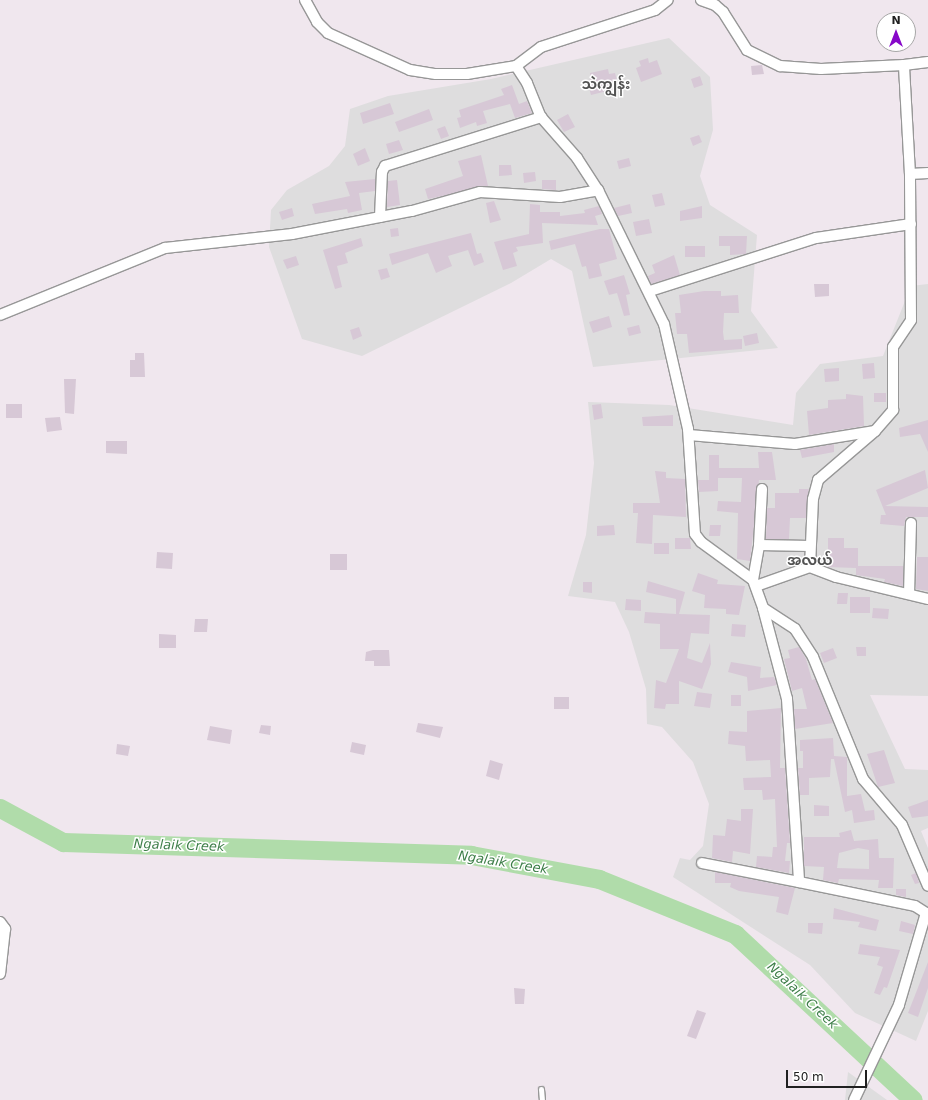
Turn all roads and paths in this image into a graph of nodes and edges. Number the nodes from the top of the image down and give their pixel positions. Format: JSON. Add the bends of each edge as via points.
{"nodes":[{"id":1,"x":305,"y":0,"type":"edge"},
{"id":2,"x":668,"y":0,"type":"edge"},
{"id":3,"x":701,"y":0,"type":"edge"},
{"id":4,"x":928,"y":62,"type":"edge"},
{"id":5,"x":904,"y":65,"type":"junction"},
{"id":6,"x":516,"y":66,"type":"junction"},
{"id":7,"x":541,"y":117,"type":"junction"},
{"id":8,"x":928,"y":173,"type":"edge"},
{"id":9,"x":910,"y":174,"type":"junction"},
{"id":10,"x":598,"y":190,"type":"junction"},
{"id":11,"x":380,"y":217,"type":"junction"},
{"id":12,"x":911,"y":224,"type":"junction"},
{"id":13,"x":899,"y":226,"type":"junction"},
{"id":14,"x":910,"y":242,"type":"junction"},
{"id":15,"x":650,"y":291,"type":"junction"},
{"id":16,"x":0,"y":315,"type":"edge"},
{"id":17,"x":875,"y":431,"type":"junction"},
{"id":18,"x":689,"y":435,"type":"junction"},
{"id":19,"x":762,"y":489,"type":"dead end"},
{"id":20,"x":911,"y":523,"type":"dead end"},
{"id":21,"x":759,"y":545,"type":"junction"},
{"id":22,"x":810,"y":546,"type":"junction"},
{"id":23,"x":810,"y":567,"type":"junction"},
{"id":24,"x":754,"y":583,"type":"junction"},
{"id":25,"x":909,"y":594,"type":"junction"},
{"id":26,"x":928,"y":599,"type":"edge"},
{"id":27,"x":762,"y":608,"type":"junction"},
{"id":28,"x":702,"y":863,"type":"dead end"},
{"id":29,"x":799,"y":882,"type":"junction"},
{"id":30,"x":928,"y":886,"type":"edge"},
{"id":31,"x":927,"y":910,"type":"edge"},
{"id":32,"x":0,"y":922,"type":"edge"},
{"id":33,"x":0,"y":974,"type":"edge"},
{"id":34,"x":541,"y":1089,"type":"dead end"},
{"id":35,"x":542,"y":1100,"type":"edge"},
{"id":36,"x":854,"y":1100,"type":"edge"}],
"edges":[{"from":1,"to":6,"type":"street","via":[[317,22],[328,34],[410,70],[436,74],[467,74]]},
{"from":2,"to":6,"type":"street","via":[[655,10],[541,47]]},
{"from":3,"to":5,"type":"street","via":[[715,4],[723,12],[747,50],[780,66],[821,69]]},
{"from":4,"to":5,"type":"street"},
{"from":5,"to":9,"type":"street"},
{"from":6,"to":7,"type":"street","via":[[528,83]]},
{"from":7,"to":10,"type":"street","via":[[577,158]]},
{"from":7,"to":11,"type":"street","via":[[385,166],[382,172]]},
{"from":8,"to":9,"type":"street"},
{"from":9,"to":12,"type":"street"},
{"from":10,"to":11,"type":"street","via":[[560,197],[480,192]]},
{"from":10,"to":15,"type":"street"},
{"from":11,"to":16,"type":"street","via":[[292,234],[165,248]]},
{"from":12,"to":13,"type":"street"},
{"from":12,"to":14,"type":"street"},
{"from":13,"to":14,"type":"street"},
{"from":13,"to":15,"type":"street","via":[[816,238]]},
{"from":14,"to":17,"type":"street","via":[[911,320],[893,347],[893,410]]},
{"from":15,"to":18,"type":"street","via":[[672,353]]},
{"from":17,"to":18,"type":"street","via":[[795,444]]},
{"from":17,"to":22,"type":"street","via":[[818,480],[812,499]]},
{"from":18,"to":24,"type":"street","via":[[695,534],[701,542]]},
{"from":19,"to":21,"type":"street"},
{"from":20,"to":25,"type":"street"},
{"from":21,"to":22,"type":"street"},
{"from":21,"to":24,"type":"street"},
{"from":22,"to":23,"type":"street"},
{"from":23,"to":24,"type":"street"},
{"from":23,"to":25,"type":"street","via":[[836,577]]},
{"from":24,"to":27,"type":"street"},
{"from":25,"to":26,"type":"street"},
{"from":27,"to":29,"type":"street","via":[[787,699]]},
{"from":27,"to":30,"type":"street","via":[[795,629],[813,657],[863,779],[902,825],[921,863]]},
{"from":28,"to":29,"type":"street"},
{"from":29,"to":31,"type":"street"},
{"from":31,"to":36,"type":"street","via":[[894,1013]]},
{"from":32,"to":33,"type":"street","via":[[5,929]]},
{"from":34,"to":35,"type":"lane"}]}
